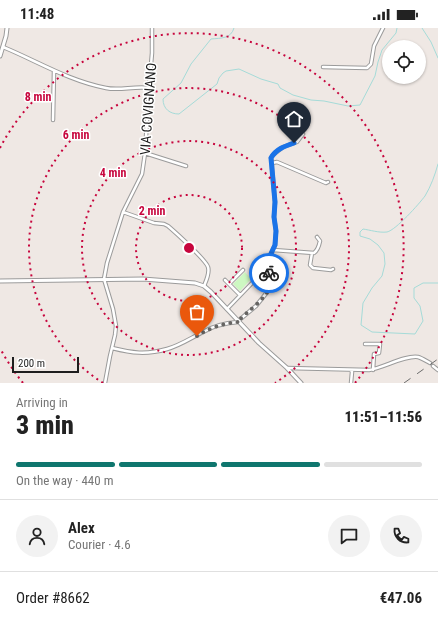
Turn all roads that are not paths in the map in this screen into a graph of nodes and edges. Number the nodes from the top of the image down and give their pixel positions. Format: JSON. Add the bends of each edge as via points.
{"nodes":[{"id":1,"x":7,"y":28,"type":"edge"},
{"id":2,"x":152,"y":28,"type":"edge"},
{"id":3,"x":383,"y":28,"type":"edge"},
{"id":4,"x":3,"y":47,"type":"junction"},
{"id":5,"x":0,"y":56,"type":"edge"},
{"id":6,"x":323,"y":67,"type":"dead end"},
{"id":7,"x":54,"y":71,"type":"junction"},
{"id":8,"x":149,"y":88,"type":"junction"},
{"id":9,"x":53,"y":120,"type":"dead end"},
{"id":10,"x":303,"y":134,"type":"dead end"},
{"id":11,"x":145,"y":153,"type":"junction"},
{"id":12,"x":272,"y":165,"type":"junction"},
{"id":13,"x":186,"y":166,"type":"dead end"},
{"id":14,"x":328,"y":182,"type":"dead end"},
{"id":15,"x":123,"y":212,"type":"junction"},
{"id":16,"x":317,"y":236,"type":"dead end"},
{"id":17,"x":273,"y":250,"type":"junction"},
{"id":18,"x":312,"y":253,"type":"junction"},
{"id":19,"x":333,"y":269,"type":"dead end"},
{"id":20,"x":243,"y":270,"type":"dead end"},
{"id":21,"x":104,"y":279,"type":"junction"},
{"id":22,"x":225,"y":280,"type":"dead end"},
{"id":23,"x":0,"y":281,"type":"edge"},
{"id":24,"x":254,"y":281,"type":"dead end"},
{"id":25,"x":229,"y":284,"type":"junction"},
{"id":26,"x":204,"y":286,"type":"junction"},
{"id":27,"x":240,"y":295,"type":"junction"},
{"id":28,"x":227,"y":309,"type":"junction"},
{"id":29,"x":238,"y":321,"type":"junction"},
{"id":30,"x":365,"y":344,"type":"dead end"},
{"id":31,"x":112,"y":348,"type":"junction"},
{"id":32,"x":430,"y":363,"type":"dead end"},
{"id":33,"x":433,"y":366,"type":"dead end"},
{"id":34,"x":287,"y":368,"type":"junction"},
{"id":35,"x":351,"y":370,"type":"junction"},
{"id":36,"x":373,"y":370,"type":"junction"},
{"id":37,"x":438,"y":370,"type":"edge"},
{"id":38,"x":105,"y":383,"type":"edge"},
{"id":39,"x":301,"y":383,"type":"edge"},
{"id":40,"x":351,"y":383,"type":"edge"}],
"edges":[{"from":1,"to":4,"type":"street"},
{"from":2,"to":8,"type":"street","name":"VIA COVIGNANO"},
{"from":3,"to":6,"type":"street","via":[[374,46],[371,64],[367,68]]},
{"from":4,"to":5,"type":"street"},
{"from":4,"to":7,"type":"street"},
{"from":7,"to":8,"type":"street","via":[[106,88]]},
{"from":7,"to":9,"type":"street"},
{"from":8,"to":11,"type":"street","name":"VIA COVIGNANO"},
{"from":10,"to":12,"type":"street","via":[[297,142],[283,147],[273,155]]},
{"from":11,"to":13,"type":"street"},
{"from":11,"to":15,"type":"street","name":"VIA COVIGNANO","via":[[142,174]]},
{"from":12,"to":14,"type":"street","via":[[277,162]]},
{"from":12,"to":17,"type":"street","via":[[276,231]]},
{"from":15,"to":21,"type":"street","name":"VIA COVIGNANO"},
{"from":15,"to":26,"type":"street","via":[[168,226],[208,267]]},
{"from":16,"to":18,"type":"street","via":[[320,241],[318,248]]},
{"from":17,"to":18,"type":"street"},
{"from":17,"to":29,"type":"street","via":[[268,263],[268,292]]},
{"from":18,"to":19,"type":"street","via":[[311,267]]},
{"from":20,"to":25,"type":"street"},
{"from":21,"to":23,"type":"street"},
{"from":21,"to":26,"type":"street","via":[[143,279]]},
{"from":21,"to":31,"type":"street","via":[[115,318]]},
{"from":22,"to":25,"type":"street"},
{"from":24,"to":27,"type":"street"},
{"from":25,"to":27,"type":"street"},
{"from":26,"to":28,"type":"street"},
{"from":27,"to":28,"type":"street"},
{"from":28,"to":29,"type":"street"},
{"from":29,"to":31,"type":"street","via":[[212,328],[166,350],[141,354]]},
{"from":29,"to":34,"type":"street"},
{"from":30,"to":36,"type":"street","via":[[380,344],[379,354],[374,354]]},
{"from":31,"to":38,"type":"street"},
{"from":32,"to":36,"type":"street","via":[[412,357]]},
{"from":33,"to":37,"type":"street"},
{"from":34,"to":35,"type":"street"},
{"from":34,"to":39,"type":"street"},
{"from":35,"to":36,"type":"street"},
{"from":35,"to":40,"type":"street"}]}
